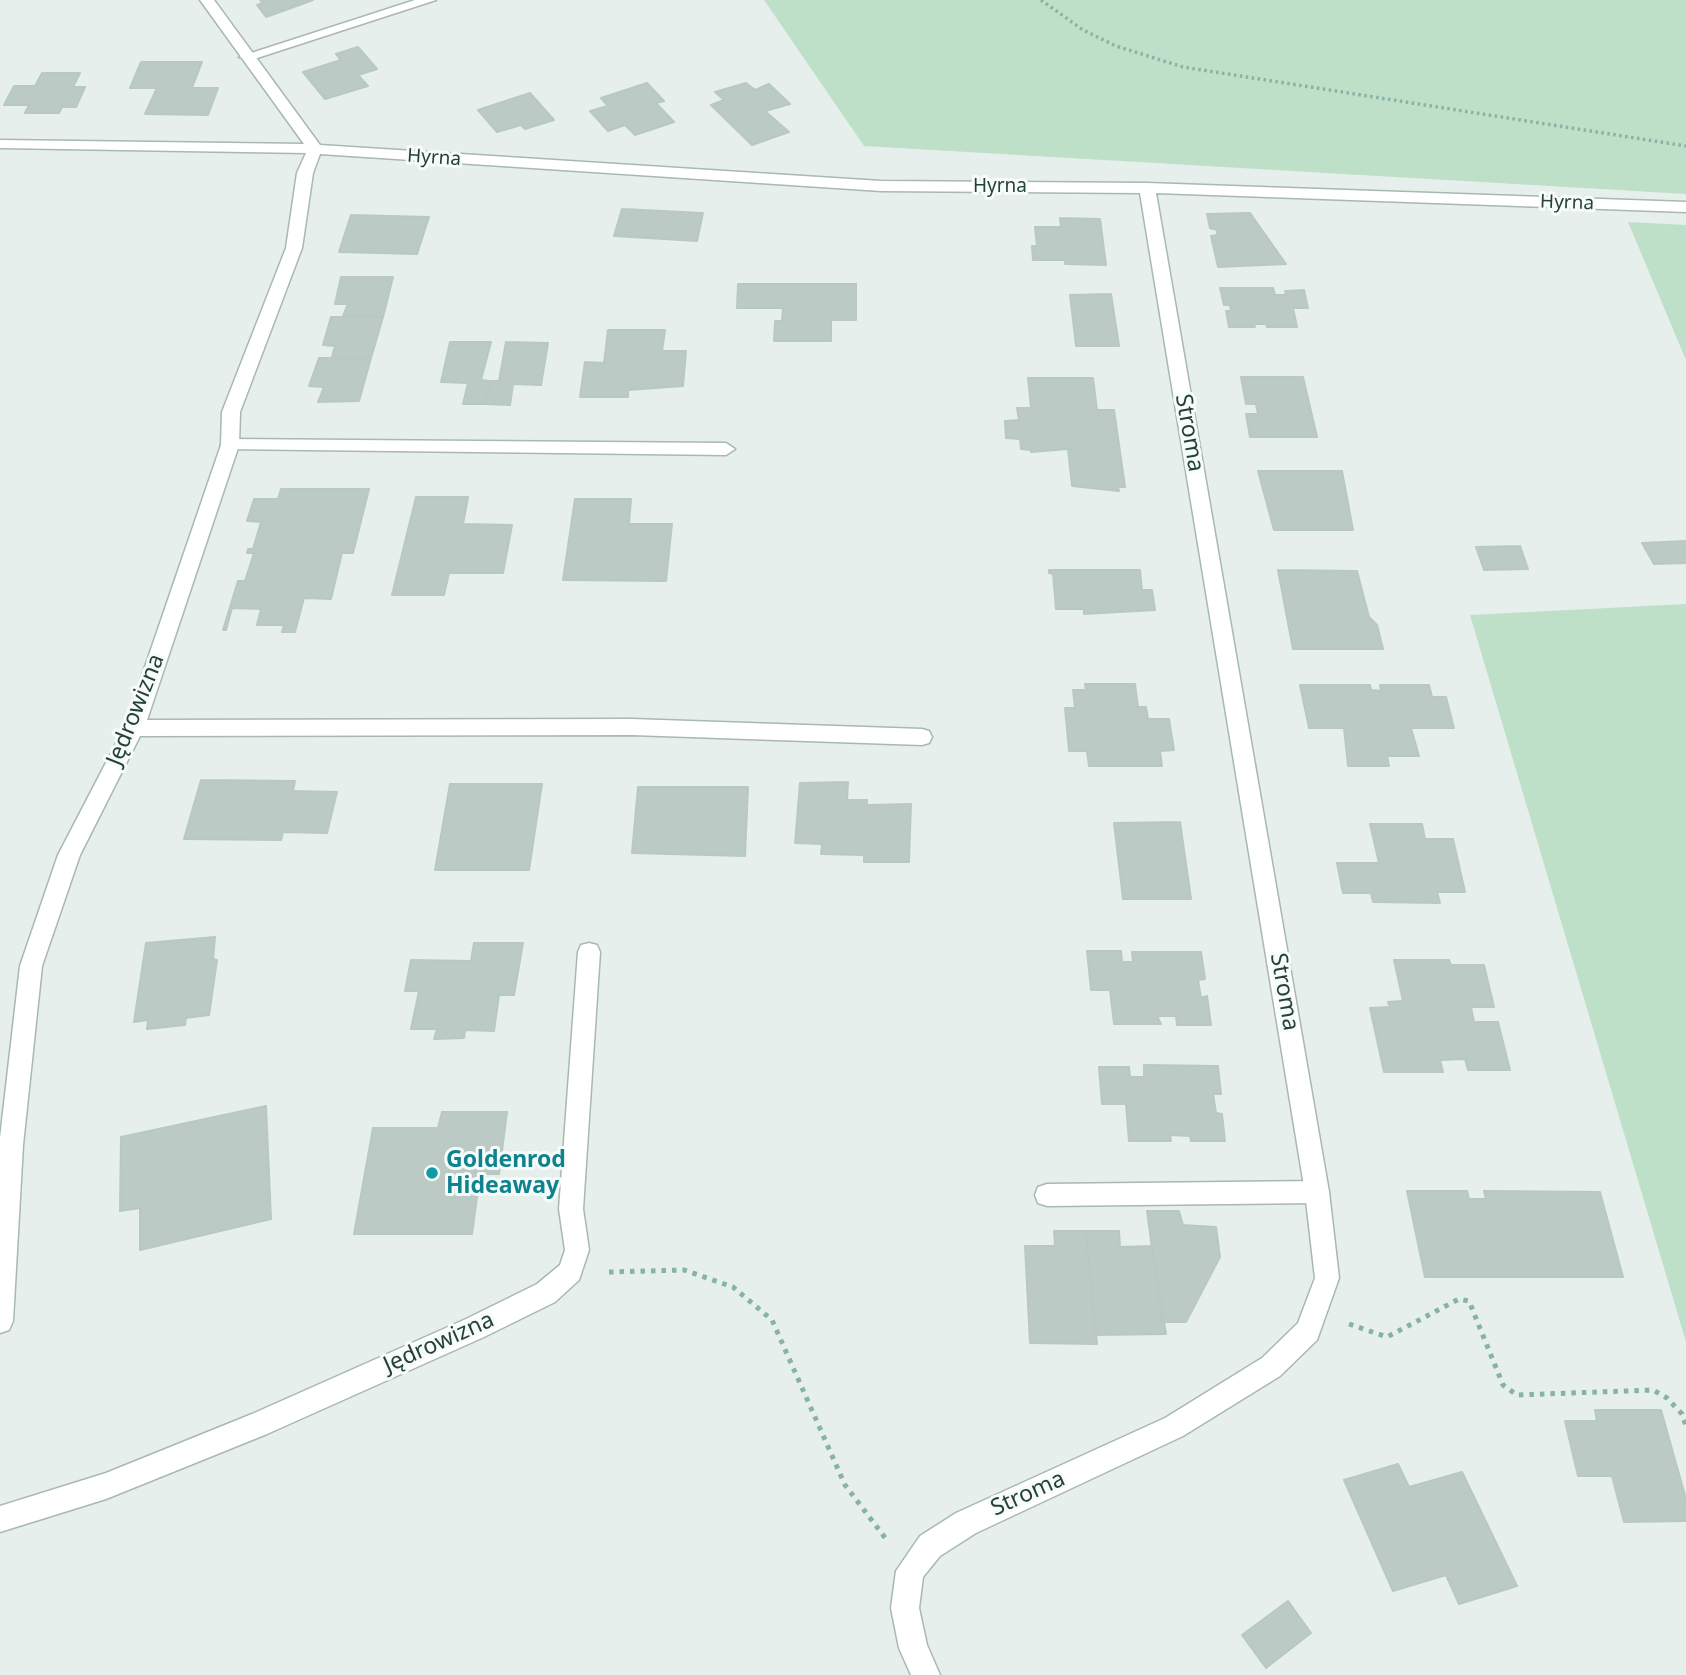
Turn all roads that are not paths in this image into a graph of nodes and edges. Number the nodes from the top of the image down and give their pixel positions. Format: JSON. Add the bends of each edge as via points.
{"nodes":[{"id":1,"x":207,"y":0,"type":"edge"},
{"id":2,"x":429,"y":0,"type":"edge"},
{"id":3,"x":246,"y":57,"type":"junction"},
{"id":4,"x":0,"y":144,"type":"edge"},
{"id":5,"x":315,"y":149,"type":"junction"},
{"id":6,"x":1147,"y":188,"type":"junction"},
{"id":7,"x":1686,"y":207,"type":"edge"},
{"id":8,"x":230,"y":445,"type":"junction"},
{"id":9,"x":726,"y":449,"type":"dead end"},
{"id":10,"x":134,"y":728,"type":"junction"},
{"id":11,"x":922,"y":737,"type":"dead end"},
{"id":12,"x":589,"y":952,"type":"dead end"},
{"id":13,"x":1317,"y":1192,"type":"junction"},
{"id":14,"x":1047,"y":1195,"type":"dead end"},
{"id":15,"x":0,"y":1321,"type":"edge"},
{"id":16,"x":0,"y":1519,"type":"edge"},
{"id":17,"x":926,"y":1675,"type":"edge"}],
"edges":[{"from":1,"to":3,"type":"street"},
{"from":2,"to":3,"type":"street"},
{"from":3,"to":5,"type":"street"},
{"from":4,"to":5,"type":"street","name":"Hyrna"},
{"from":5,"to":6,"type":"street","name":"Hyrna","via":[[881,187]]},
{"from":5,"to":8,"type":"street","name":"Jędrowizna","via":[[305,173],[294,248],[231,412]]},
{"from":6,"to":7,"type":"street","name":"Hyrna"},
{"from":6,"to":13,"type":"street","name":"Stroma"},
{"from":8,"to":9,"type":"street"},
{"from":8,"to":10,"type":"street","name":"Jędrowizna"},
{"from":10,"to":11,"type":"street","via":[[521,726]]},
{"from":10,"to":15,"type":"street","name":"Jędrowizna","via":[[69,855],[31,966],[11,1144]]},
{"from":12,"to":16,"type":"street","name":"Jędrowizna","via":[[571,1209],[577,1250],[570,1272],[546,1293],[475,1328],[258,1425],[106,1486]]},
{"from":13,"to":14,"type":"street"},
{"from":13,"to":17,"type":"street","name":"Stroma","via":[[1327,1278],[1308,1332],[1271,1367],[1174,1427],[966,1522],[930,1546],[910,1571],[905,1608],[913,1648]]}]}
